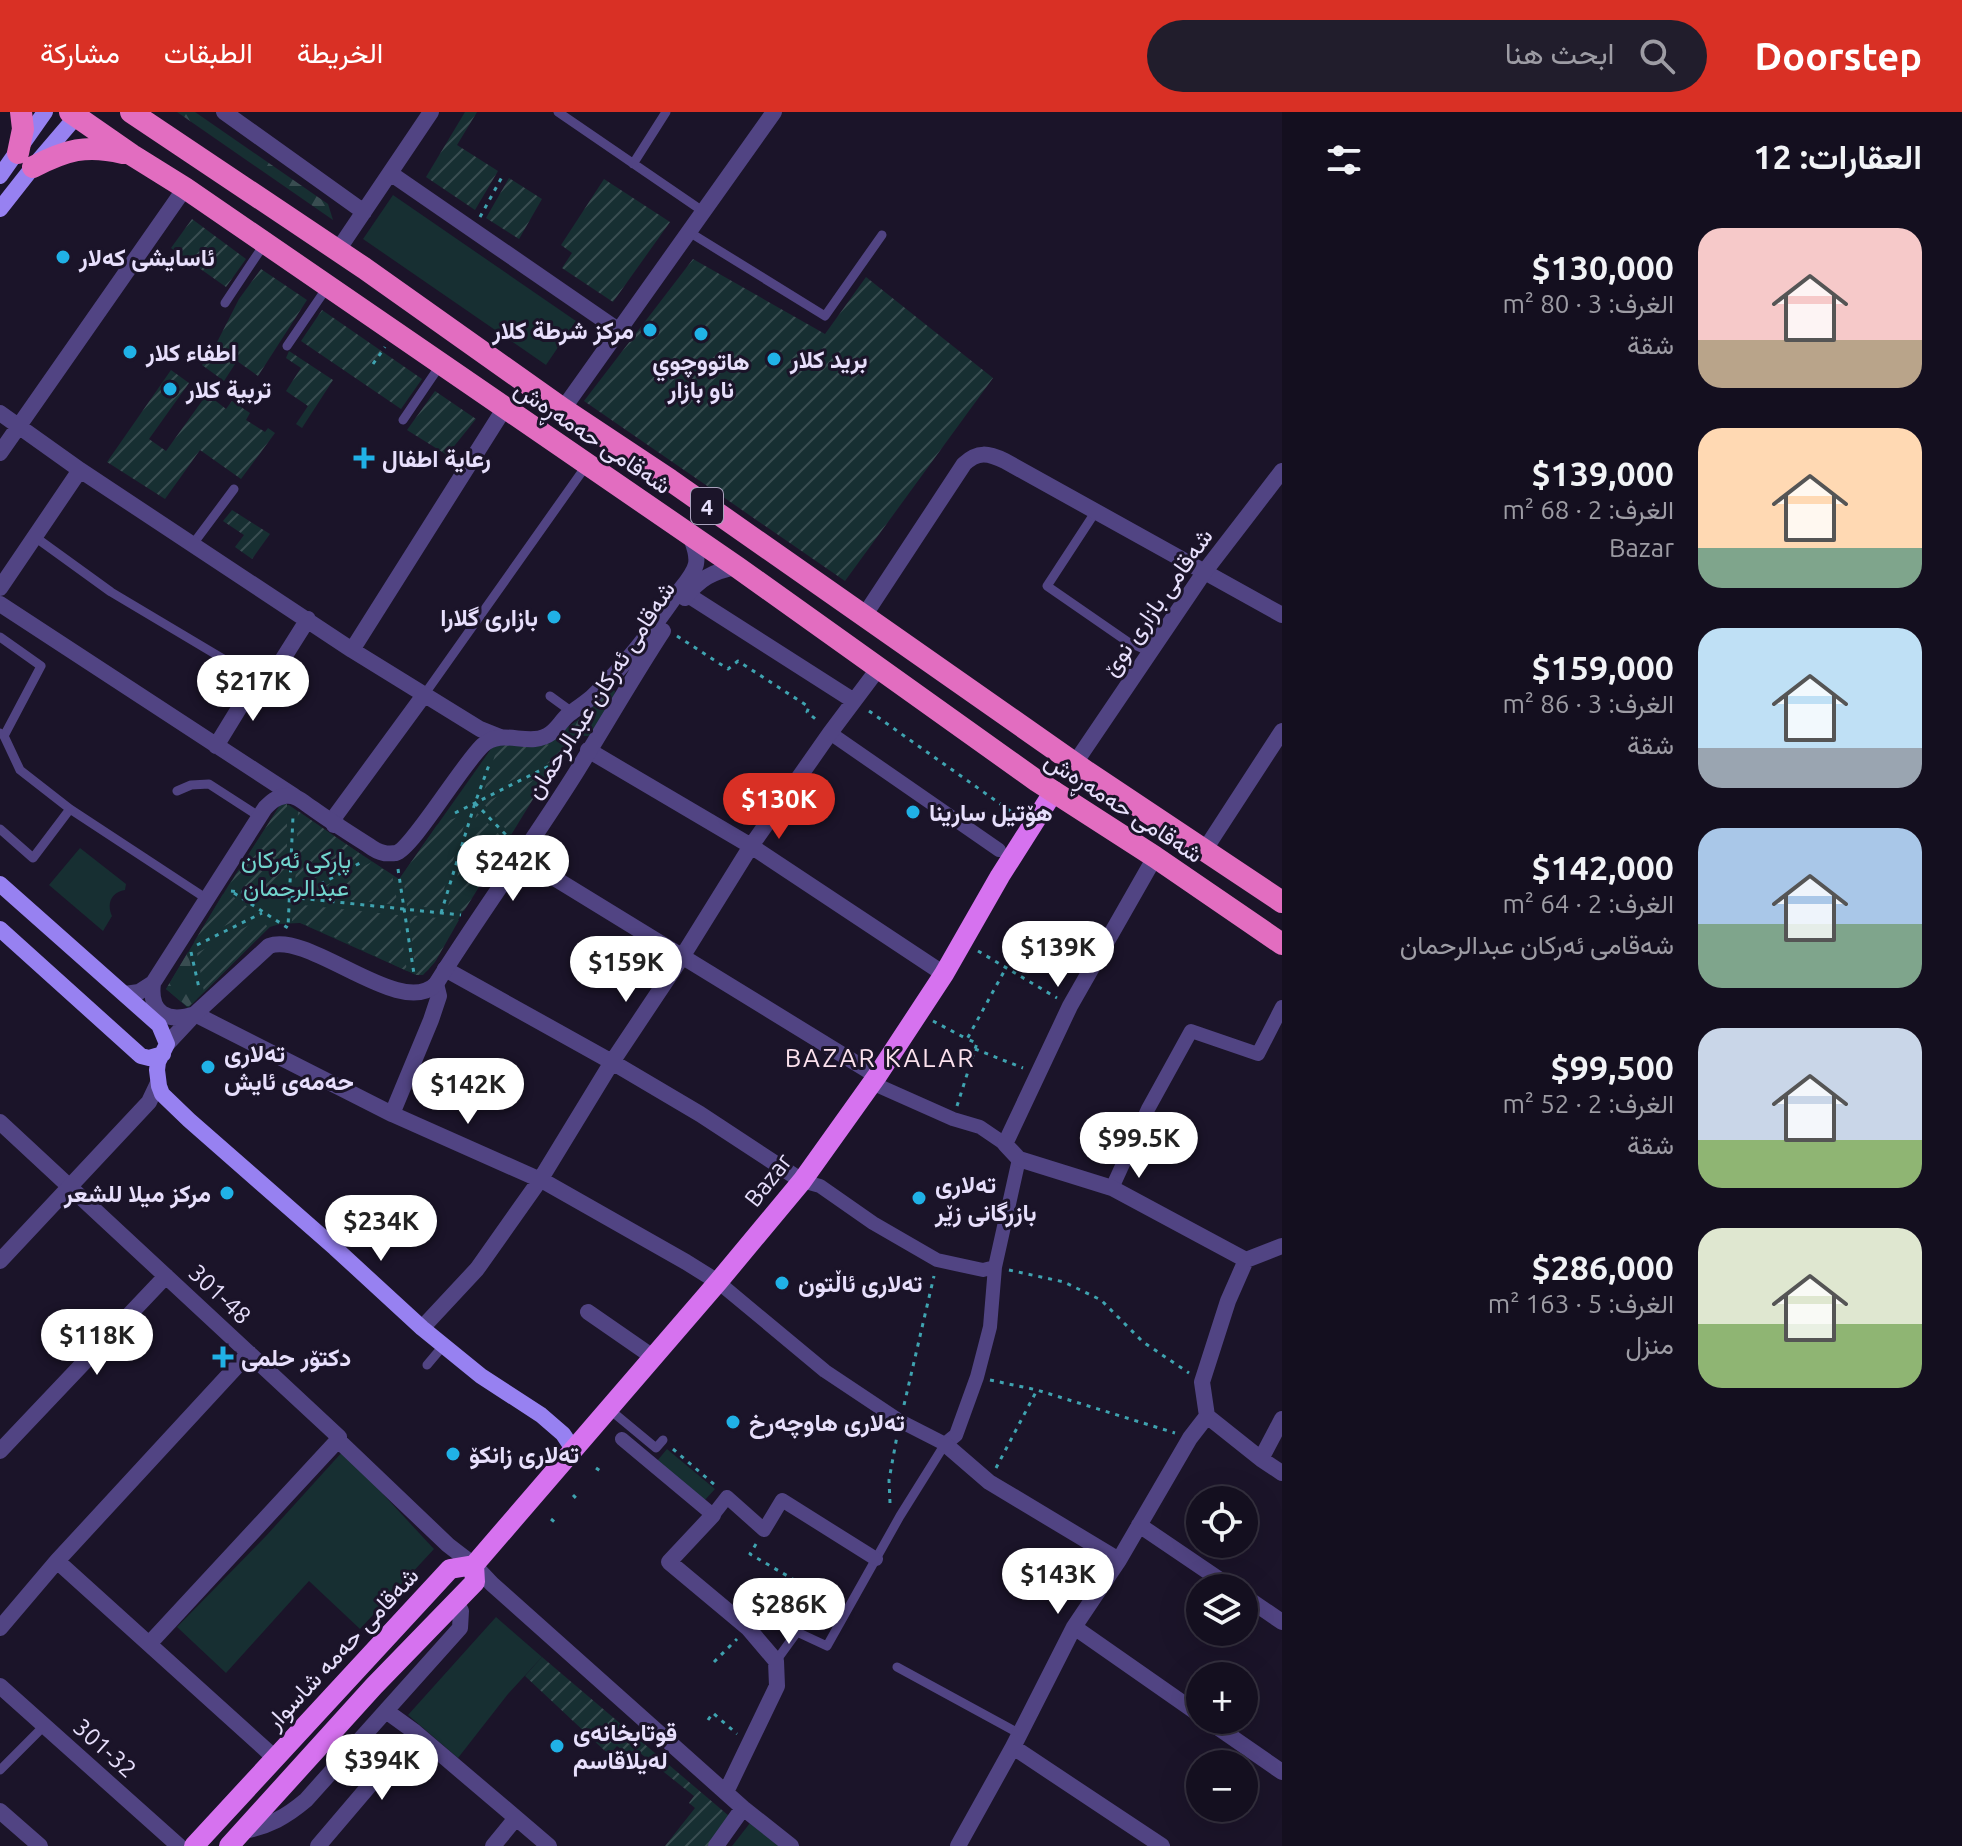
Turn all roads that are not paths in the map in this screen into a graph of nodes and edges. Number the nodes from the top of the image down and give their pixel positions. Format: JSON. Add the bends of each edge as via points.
{"nodes":[{"id":1,"x":21,"y":112,"type":"edge"},
{"id":2,"x":45,"y":112,"type":"edge"},
{"id":3,"x":131,"y":112,"type":"edge"},
{"id":4,"x":224,"y":112,"type":"edge"},
{"id":5,"x":431,"y":112,"type":"edge"},
{"id":6,"x":558,"y":112,"type":"edge"},
{"id":7,"x":666,"y":112,"type":"edge"},
{"id":8,"x":774,"y":112,"type":"edge"},
{"id":9,"x":75,"y":113,"type":"edge"},
{"id":10,"x":132,"y":155,"type":"junction"},
{"id":11,"x":25,"y":160,"type":"junction"},
{"id":12,"x":633,"y":164,"type":"junction"},
{"id":13,"x":390,"y":173,"type":"junction"},
{"id":14,"x":0,"y":176,"type":"edge"},
{"id":15,"x":185,"y":188,"type":"junction"},
{"id":16,"x":0,"y":209,"type":"edge"},
{"id":17,"x":364,"y":212,"type":"junction"},
{"id":18,"x":704,"y":212,"type":"junction"},
{"id":19,"x":689,"y":232,"type":"junction"},
{"id":20,"x":882,"y":235,"type":"dead end"},
{"id":21,"x":265,"y":243,"type":"junction"},
{"id":22,"x":338,"y":250,"type":"junction"},
{"id":23,"x":328,"y":286,"type":"junction"},
{"id":24,"x":225,"y":303,"type":"dead end"},
{"id":25,"x":618,"y":330,"type":"junction"},
{"id":26,"x":287,"y":346,"type":"dead end"},
{"id":27,"x":441,"y":364,"type":"junction"},
{"id":28,"x":504,"y":409,"type":"junction"},
{"id":29,"x":563,"y":409,"type":"junction"},
{"id":30,"x":0,"y":413,"type":"edge"},
{"id":31,"x":403,"y":420,"type":"dead end"},
{"id":32,"x":19,"y":425,"type":"junction"},
{"id":33,"x":0,"y":453,"type":"edge"},
{"id":34,"x":587,"y":464,"type":"junction"},
{"id":35,"x":80,"y":470,"type":"junction"},
{"id":36,"x":1282,"y":471,"type":"edge"},
{"id":37,"x":234,"y":489,"type":"dead end"},
{"id":38,"x":1096,"y":511,"type":"junction"},
{"id":39,"x":690,"y":535,"type":"junction"},
{"id":40,"x":35,"y":537,"type":"junction"},
{"id":41,"x":193,"y":544,"type":"junction"},
{"id":42,"x":737,"y":567,"type":"junction"},
{"id":43,"x":1205,"y":571,"type":"junction"},
{"id":44,"x":0,"y":588,"type":"edge"},
{"id":45,"x":688,"y":595,"type":"junction"},
{"id":46,"x":0,"y":604,"type":"edge"},
{"id":47,"x":1282,"y":615,"type":"edge"},
{"id":48,"x":864,"y":616,"type":"junction"},
{"id":49,"x":308,"y":619,"type":"junction"},
{"id":50,"x":0,"y":637,"type":"edge"},
{"id":51,"x":352,"y":650,"type":"junction"},
{"id":52,"x":1150,"y":652,"type":"junction"},
{"id":53,"x":878,"y":669,"type":"junction"},
{"id":54,"x":612,"y":678,"type":"junction"},
{"id":55,"x":257,"y":679,"type":"junction"},
{"id":56,"x":628,"y":685,"type":"junction"},
{"id":57,"x":424,"y":695,"type":"junction"},
{"id":58,"x":550,"y":696,"type":"dead end"},
{"id":59,"x":854,"y":701,"type":"junction"},
{"id":60,"x":572,"y":712,"type":"junction"},
{"id":61,"x":1282,"y":731,"type":"edge"},
{"id":62,"x":830,"y":733,"type":"junction"},
{"id":63,"x":2,"y":734,"type":"edge"},
{"id":64,"x":500,"y":737,"type":"junction"},
{"id":65,"x":216,"y":746,"type":"junction"},
{"id":66,"x":588,"y":750,"type":"junction"},
{"id":67,"x":1075,"y":763,"type":"junction"},
{"id":68,"x":177,"y":791,"type":"dead end"},
{"id":69,"x":1054,"y":791,"type":"junction"},
{"id":70,"x":294,"y":796,"type":"junction"},
{"id":71,"x":70,"y":809,"type":"junction"},
{"id":72,"x":260,"y":817,"type":"junction"},
{"id":73,"x":334,"y":825,"type":"junction"},
{"id":74,"x":0,"y":829,"type":"edge"},
{"id":75,"x":751,"y":846,"type":"junction"},
{"id":76,"x":999,"y":850,"type":"dead end"},
{"id":77,"x":1204,"y":851,"type":"junction"},
{"id":78,"x":520,"y":857,"type":"junction"},
{"id":79,"x":1155,"y":857,"type":"junction"},
{"id":80,"x":0,"y":884,"type":"edge"},
{"id":81,"x":209,"y":895,"type":"junction"},
{"id":82,"x":1282,"y":902,"type":"edge"},
{"id":83,"x":0,"y":929,"type":"edge"},
{"id":84,"x":1282,"y":944,"type":"edge"},
{"id":85,"x":682,"y":957,"type":"junction"},
{"id":86,"x":445,"y":969,"type":"junction"},
{"id":87,"x":944,"y":974,"type":"junction"},
{"id":88,"x":153,"y":983,"type":"junction"},
{"id":89,"x":436,"y":984,"type":"junction"},
{"id":90,"x":125,"y":994,"type":"junction"},
{"id":91,"x":1282,"y":1007,"type":"edge"},
{"id":92,"x":195,"y":1014,"type":"junction"},
{"id":93,"x":165,"y":1049,"type":"junction"},
{"id":94,"x":612,"y":1062,"type":"junction"},
{"id":95,"x":874,"y":1080,"type":"junction"},
{"id":96,"x":158,"y":1083,"type":"junction"},
{"id":97,"x":392,"y":1114,"type":"junction"},
{"id":98,"x":0,"y":1122,"type":"edge"},
{"id":99,"x":1005,"y":1144,"type":"junction"},
{"id":100,"x":1019,"y":1159,"type":"junction"},
{"id":101,"x":540,"y":1180,"type":"junction"},
{"id":102,"x":802,"y":1181,"type":"junction"},
{"id":103,"x":69,"y":1186,"type":"junction"},
{"id":104,"x":1112,"y":1188,"type":"junction"},
{"id":105,"x":1282,"y":1246,"type":"edge"},
{"id":106,"x":1246,"y":1260,"type":"junction"},
{"id":107,"x":0,"y":1261,"type":"edge"},
{"id":108,"x":995,"y":1267,"type":"junction"},
{"id":109,"x":166,"y":1276,"type":"junction"},
{"id":110,"x":718,"y":1282,"type":"junction"},
{"id":111,"x":588,"y":1312,"type":"dead end"},
{"id":112,"x":422,"y":1328,"type":"junction"},
{"id":113,"x":443,"y":1346,"type":"junction"},
{"id":114,"x":249,"y":1353,"type":"junction"},
{"id":115,"x":653,"y":1357,"type":"junction"},
{"id":116,"x":427,"y":1365,"type":"dead end"},
{"id":117,"x":609,"y":1409,"type":"junction"},
{"id":118,"x":1207,"y":1416,"type":"junction"},
{"id":119,"x":1282,"y":1419,"type":"edge"},
{"id":120,"x":338,"y":1439,"type":"junction"},
{"id":121,"x":622,"y":1439,"type":"dead end"},
{"id":122,"x":663,"y":1440,"type":"road end"},
{"id":123,"x":945,"y":1444,"type":"junction"},
{"id":124,"x":573,"y":1449,"type":"junction"},
{"id":125,"x":0,"y":1451,"type":"edge"},
{"id":126,"x":1261,"y":1459,"type":"junction"},
{"id":127,"x":1282,"y":1473,"type":"edge"},
{"id":128,"x":713,"y":1515,"type":"junction"},
{"id":129,"x":1139,"y":1525,"type":"junction"},
{"id":130,"x":876,"y":1559,"type":"junction"},
{"id":131,"x":1119,"y":1560,"type":"junction"},
{"id":132,"x":57,"y":1561,"type":"junction"},
{"id":133,"x":474,"y":1565,"type":"junction"},
{"id":134,"x":1211,"y":1574,"type":"edge"},
{"id":135,"x":456,"y":1601,"type":"junction"},
{"id":136,"x":1258,"y":1606,"type":"edge"},
{"id":137,"x":1282,"y":1622,"type":"edge"},
{"id":138,"x":1074,"y":1627,"type":"junction"},
{"id":139,"x":0,"y":1628,"type":"edge"},
{"id":140,"x":149,"y":1644,"type":"junction"},
{"id":141,"x":776,"y":1661,"type":"junction"},
{"id":142,"x":897,"y":1667,"type":"dead end"},
{"id":143,"x":0,"y":1686,"type":"edge"},
{"id":144,"x":1186,"y":1705,"type":"edge"},
{"id":145,"x":386,"y":1711,"type":"junction"},
{"id":146,"x":44,"y":1726,"type":"junction"},
{"id":147,"x":415,"y":1732,"type":"junction"},
{"id":148,"x":1227,"y":1734,"type":"edge"},
{"id":149,"x":1017,"y":1740,"type":"junction"},
{"id":150,"x":275,"y":1758,"type":"junction"},
{"id":151,"x":0,"y":1770,"type":"edge"},
{"id":152,"x":1282,"y":1772,"type":"edge"},
{"id":153,"x":726,"y":1792,"type":"junction"},
{"id":154,"x":743,"y":1808,"type":"junction"},
{"id":155,"x":0,"y":1811,"type":"edge"},
{"id":156,"x":516,"y":1818,"type":"junction"},
{"id":157,"x":244,"y":1831,"type":"junction"},
{"id":158,"x":40,"y":1846,"type":"edge"},
{"id":159,"x":192,"y":1846,"type":"edge"},
{"id":160,"x":229,"y":1846,"type":"edge"},
{"id":161,"x":318,"y":1846,"type":"edge"},
{"id":162,"x":493,"y":1846,"type":"edge"},
{"id":163,"x":549,"y":1846,"type":"edge"},
{"id":164,"x":716,"y":1846,"type":"edge"},
{"id":165,"x":791,"y":1846,"type":"edge"},
{"id":166,"x":958,"y":1846,"type":"edge"},
{"id":167,"x":1162,"y":1846,"type":"edge"}],
"edges":[{"from":1,"to":11,"type":"highway"},
{"from":2,"to":11,"type":"main road"},
{"from":3,"to":22,"type":"highway","name":"شەقامی حەمەڕەش","number":"4"},
{"from":4,"to":17,"type":"street"},
{"from":5,"to":13,"type":"street"},
{"from":6,"to":12,"type":"lane"},
{"from":7,"to":12,"type":"lane"},
{"from":8,"to":18,"type":"street"},
{"from":9,"to":10,"type":"highway","name":"شەقامی حەمەڕەش","number":"4"},
{"from":9,"to":11,"type":"main road"},
{"from":10,"to":11,"type":"highway","via":[[79,149]]},
{"from":10,"to":15,"type":"highway","name":"شەقامی حەمەڕەش","number":"4"},
{"from":11,"to":14,"type":"main road"},
{"from":11,"to":16,"type":"main road"},
{"from":12,"to":18,"type":"lane"},
{"from":13,"to":17,"type":"street"},
{"from":13,"to":25,"type":"street"},
{"from":15,"to":21,"type":"highway","name":"شەقامی حەمەڕەش","number":"4"},
{"from":15,"to":32,"type":"street"},
{"from":17,"to":22,"type":"street"},
{"from":18,"to":19,"type":"street"},
{"from":19,"to":20,"type":"lane","via":[[825,316]]},
{"from":19,"to":25,"type":"street"},
{"from":21,"to":23,"type":"highway","name":"شەقامی حەمەڕەش","number":"4"},
{"from":21,"to":24,"type":"lane"},
{"from":22,"to":29,"type":"highway","name":"شەقامی حەمەڕەش","number":"4"},
{"from":23,"to":26,"type":"lane"},
{"from":23,"to":27,"type":"highway","name":"شەقامی حەمەڕەش","number":"4"},
{"from":25,"to":29,"type":"street"},
{"from":27,"to":28,"type":"highway","name":"شەقامی حەمەڕەش","number":"4"},
{"from":27,"to":31,"type":"lane"},
{"from":28,"to":34,"type":"highway","name":"شەقامی حەمەڕەش","number":"4"},
{"from":28,"to":51,"type":"street"},
{"from":29,"to":48,"type":"highway","name":"شەقامی حەمەڕەش","number":"4"},
{"from":30,"to":32,"type":"street"},
{"from":32,"to":33,"type":"street"},
{"from":32,"to":35,"type":"street"},
{"from":34,"to":39,"type":"highway","name":"شەقامی حەمەڕەش","number":"4"},
{"from":34,"to":57,"type":"lane"},
{"from":35,"to":40,"type":"street"},
{"from":35,"to":41,"type":"street"},
{"from":36,"to":43,"type":"street","name":"شەقامی بازاری نوێ"},
{"from":37,"to":41,"type":"lane"},
{"from":38,"to":43,"type":"street"},
{"from":38,"to":48,"type":"street","via":[[994,456],[978,454],[958,473]]},
{"from":38,"to":52,"type":"lane","via":[[1047,586]]},
{"from":39,"to":42,"type":"highway","name":"شەقامی حەمەڕەش","number":"4"},
{"from":39,"to":54,"type":"street","name":"شەقامی ئەرکان عبدالرحمان","via":[[696,566]]},
{"from":40,"to":44,"type":"street"},
{"from":40,"to":55,"type":"lane","via":[[111,592]]},
{"from":41,"to":49,"type":"street"},
{"from":42,"to":45,"type":"street","name":"شەقامی ئەرکان عبدالرحمان","via":[[702,579]]},
{"from":42,"to":53,"type":"highway","name":"شەقامی حەمەڕەش","number":"4"},
{"from":43,"to":47,"type":"street"},
{"from":43,"to":52,"type":"street","name":"شەقامی بازاری نوێ"},
{"from":45,"to":56,"type":"street","name":"شەقامی ئەرکان عبدالرحمان"},
{"from":45,"to":59,"type":"street"},
{"from":46,"to":65,"type":"street"},
{"from":48,"to":67,"type":"highway","name":"شەقامی حەمەڕەش","number":"4"},
{"from":49,"to":51,"type":"street"},
{"from":49,"to":55,"type":"street","via":[[269,681]]},
{"from":50,"to":63,"type":"lane","via":[[41,666]]},
{"from":51,"to":57,"type":"street"},
{"from":52,"to":67,"type":"street","name":"شەقامی بازاری نوێ"},
{"from":53,"to":59,"type":"street"},
{"from":53,"to":69,"type":"highway","name":"شەقامی حەمەڕەش","number":"4"},
{"from":54,"to":56,"type":"street"},
{"from":54,"to":60,"type":"street","name":"شەقامی ئەرکان عبدالرحمان"},
{"from":55,"to":65,"type":"street"},
{"from":56,"to":66,"type":"street","name":"شەقامی ئەرکان عبدالرحمان"},
{"from":57,"to":64,"type":"street"},
{"from":57,"to":73,"type":"street","via":[[336,815]]},
{"from":58,"to":60,"type":"lane"},
{"from":59,"to":62,"type":"street"},
{"from":60,"to":64,"type":"street","name":"شەقامی ئەرکان عبدالرحمان","via":[[539,739]]},
{"from":61,"to":77,"type":"street"},
{"from":62,"to":75,"type":"street"},
{"from":62,"to":76,"type":"street"},
{"from":63,"to":71,"type":"lane","via":[[20,770]]},
{"from":64,"to":73,"type":"street","via":[[482,746],[401,851],[383,853]]},
{"from":65,"to":70,"type":"street"},
{"from":66,"to":75,"type":"street"},
{"from":66,"to":78,"type":"street","name":"شەقامی ئەرکان عبدالرحمان"},
{"from":67,"to":69,"type":"highway"},
{"from":67,"to":77,"type":"highway","name":"شەقامی حەمەڕەش","number":"4"},
{"from":68,"to":72,"type":"lane","via":[[209,784]]},
{"from":69,"to":79,"type":"highway","name":"شەقامی حەمەڕەش","number":"4"},
{"from":69,"to":87,"type":"main road","name":"Bazar"},
{"from":70,"to":72,"type":"street","via":[[275,799]]},
{"from":70,"to":73,"type":"street"},
{"from":71,"to":74,"type":"lane","via":[[33,858]]},
{"from":71,"to":81,"type":"lane"},
{"from":72,"to":81,"type":"street"},
{"from":75,"to":85,"type":"street"},
{"from":75,"to":87,"type":"street"},
{"from":77,"to":82,"type":"highway","name":"شەقامی حەمەڕەش","number":"4"},
{"from":78,"to":85,"type":"street"},
{"from":78,"to":86,"type":"street","name":"شەقامی ئەرکان عبدالرحمان"},
{"from":79,"to":84,"type":"highway","name":"شەقامی حەمەڕەش","number":"4"},
{"from":79,"to":99,"type":"street","via":[[1070,1006]]},
{"from":80,"to":90,"type":"main road"},
{"from":81,"to":88,"type":"street"},
{"from":83,"to":93,"type":"main road","via":[[141,1056],[149,1058]]},
{"from":85,"to":94,"type":"street"},
{"from":85,"to":95,"type":"street"},
{"from":86,"to":89,"type":"street","name":"شەقامی ئەرکان عبدالرحمان"},
{"from":86,"to":94,"type":"street"},
{"from":87,"to":95,"type":"main road","name":"Bazar"},
{"from":88,"to":90,"type":"street"},
{"from":88,"to":92,"type":"street","via":[[151,995],[160,1012],[168,1017]]},
{"from":89,"to":92,"type":"street","via":[[430,991],[400,991],[297,946],[277,943]]},
{"from":89,"to":97,"type":"street","via":[[439,996],[431,1020]]},
{"from":90,"to":93,"type":"main road","via":[[159,1025]]},
{"from":91,"to":104,"type":"street","via":[[1258,1054],[1191,1031]]},
{"from":92,"to":93,"type":"street"},
{"from":92,"to":97,"type":"street"},
{"from":93,"to":96,"type":"main road","via":[[158,1062]]},
{"from":94,"to":101,"type":"street"},
{"from":94,"to":102,"type":"street"},
{"from":95,"to":99,"type":"street","via":[[980,1127]]},
{"from":95,"to":102,"type":"main road","name":"Bazar"},
{"from":96,"to":103,"type":"street","via":[[149,1102]]},
{"from":96,"to":112,"type":"main road","via":[[189,1120]]},
{"from":97,"to":101,"type":"street"},
{"from":98,"to":103,"type":"street","name":"301-48"},
{"from":99,"to":100,"type":"street"},
{"from":100,"to":104,"type":"street"},
{"from":100,"to":108,"type":"street"},
{"from":101,"to":110,"type":"street"},
{"from":101,"to":112,"type":"street","via":[[477,1269]]},
{"from":102,"to":108,"type":"street","via":[[820,1186],[937,1260],[983,1270]]},
{"from":102,"to":110,"type":"main road","name":"Bazar"},
{"from":103,"to":107,"type":"street"},
{"from":103,"to":109,"type":"street","name":"301-48"},
{"from":104,"to":106,"type":"street"},
{"from":105,"to":106,"type":"street"},
{"from":106,"to":118,"type":"street","via":[[1202,1382]]},
{"from":108,"to":123,"type":"street","via":[[990,1327],[977,1377],[956,1435]]},
{"from":109,"to":114,"type":"street","name":"301-48"},
{"from":109,"to":125,"type":"street"},
{"from":110,"to":115,"type":"main road","name":"Bazar"},
{"from":110,"to":123,"type":"street","via":[[825,1371]]},
{"from":111,"to":115,"type":"street"},
{"from":112,"to":113,"type":"main road"},
{"from":113,"to":116,"type":"lane"},
{"from":113,"to":124,"type":"main road","via":[[541,1415]]},
{"from":114,"to":120,"type":"street","name":"301-48"},
{"from":114,"to":132,"type":"street"},
{"from":115,"to":117,"type":"main road","name":"Bazar"},
{"from":117,"to":122,"type":"lane","via":[[656,1448]]},
{"from":117,"to":124,"type":"main road","name":"Bazar"},
{"from":118,"to":126,"type":"street"},
{"from":118,"to":129,"type":"street"},
{"from":119,"to":126,"type":"street"},
{"from":120,"to":133,"type":"street","name":"301-48"},
{"from":120,"to":140,"type":"street"},
{"from":121,"to":128,"type":"street"},
{"from":123,"to":130,"type":"lane"},
{"from":123,"to":131,"type":"street","via":[[989,1482]]},
{"from":124,"to":133,"type":"main road","name":"Bazar"},
{"from":126,"to":127,"type":"street"},
{"from":128,"to":130,"type":"street","via":[[727,1497],[764,1530],[782,1500]]},
{"from":128,"to":141,"type":"street","via":[[669,1562],[748,1628]]},
{"from":129,"to":131,"type":"street"},
{"from":129,"to":134,"type":"street"},
{"from":130,"to":141,"type":"lane","via":[[827,1646],[797,1632]]},
{"from":131,"to":138,"type":"street"},
{"from":132,"to":139,"type":"street"},
{"from":132,"to":140,"type":"street"},
{"from":133,"to":135,"type":"main road","name":"شەقامی حەمە شاسوار","via":[[475,1582]]},
{"from":133,"to":150,"type":"main road","name":"شەقامی حەمە شاسوار","via":[[450,1569]]},
{"from":133,"to":153,"type":"street","name":"301-48"},
{"from":135,"to":145,"type":"street","via":[[460,1628]]},
{"from":135,"to":157,"type":"main road","name":"شەقامی حەمە شاسوار"},
{"from":136,"to":137,"type":"street"},
{"from":138,"to":144,"type":"street"},
{"from":138,"to":149,"type":"street"},
{"from":140,"to":150,"type":"street"},
{"from":141,"to":153,"type":"street","via":[[777,1686]]},
{"from":142,"to":149,"type":"lane"},
{"from":143,"to":146,"type":"street","name":"301-32"},
{"from":145,"to":147,"type":"street"},
{"from":145,"to":157,"type":"street","via":[[293,1812]]},
{"from":146,"to":151,"type":"lane"},
{"from":146,"to":159,"type":"street","name":"301-32"},
{"from":147,"to":156,"type":"street"},
{"from":147,"to":161,"type":"street"},
{"from":148,"to":152,"type":"street"},
{"from":149,"to":166,"type":"street"},
{"from":149,"to":167,"type":"street"},
{"from":150,"to":159,"type":"main road","name":"شەقامی حەمە شاسوار"},
{"from":153,"to":154,"type":"street","name":"301-48"},
{"from":154,"to":164,"type":"street"},
{"from":154,"to":165,"type":"street","name":"301-48"},
{"from":155,"to":158,"type":"street"},
{"from":156,"to":162,"type":"street"},
{"from":156,"to":163,"type":"street"},
{"from":157,"to":160,"type":"main road","name":"شەقامی حەمە شاسوار"}]}
